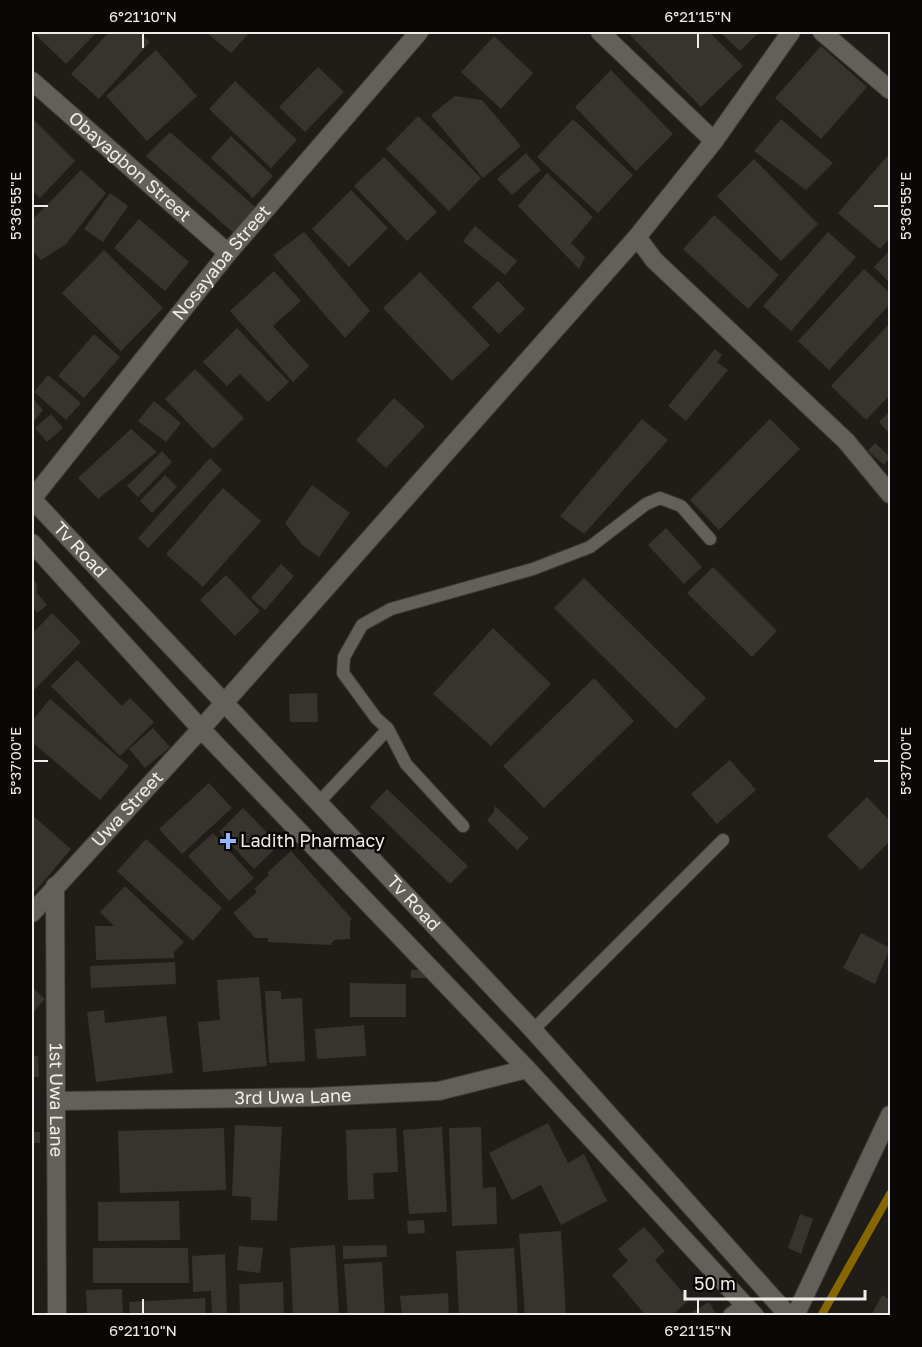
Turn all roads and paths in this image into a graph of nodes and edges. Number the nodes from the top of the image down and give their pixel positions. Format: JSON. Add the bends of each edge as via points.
{"nodes":[{"id":1,"x":419,"y":32,"type":"edge"},
{"id":2,"x":600,"y":32,"type":"edge"},
{"id":3,"x":790,"y":32,"type":"edge"},
{"id":4,"x":822,"y":32,"type":"edge"},
{"id":5,"x":32,"y":81,"type":"edge"},
{"id":6,"x":891,"y":90,"type":"edge"},
{"id":7,"x":714,"y":141,"type":"junction"},
{"id":8,"x":637,"y":237,"type":"junction"},
{"id":9,"x":228,"y":253,"type":"junction"},
{"id":10,"x":891,"y":494,"type":"edge"},
{"id":11,"x":32,"y":499,"type":"edge"},
{"id":12,"x":710,"y":539,"type":"dead end"},
{"id":13,"x":32,"y":543,"type":"edge"},
{"id":14,"x":223,"y":705,"type":"junction"},
{"id":15,"x":201,"y":729,"type":"junction"},
{"id":16,"x":388,"y":729,"type":"junction"},
{"id":17,"x":319,"y":802,"type":"junction"},
{"id":18,"x":463,"y":826,"type":"dead end"},
{"id":19,"x":723,"y":840,"type":"dead end"},
{"id":20,"x":55,"y":886,"type":"junction"},
{"id":21,"x":32,"y":913,"type":"edge"},
{"id":22,"x":533,"y":1030,"type":"junction"},
{"id":23,"x":527,"y":1069,"type":"junction"},
{"id":24,"x":56,"y":1101,"type":"junction"},
{"id":25,"x":891,"y":1115,"type":"edge"},
{"id":26,"x":745,"y":1312,"type":"edge"},
{"id":27,"x":57,"y":1316,"type":"edge"},
{"id":28,"x":789,"y":1316,"type":"edge"},
{"id":29,"x":795,"y":1316,"type":"edge"}],
"edges":[{"from":1,"to":9,"type":"street","name":"Nosayaba Street"},
{"from":2,"to":7,"type":"street"},
{"from":3,"to":7,"type":"street","name":"Uwa Street"},
{"from":4,"to":6,"type":"street"},
{"from":5,"to":9,"type":"street","name":"Obayagbon Street"},
{"from":7,"to":8,"type":"street","name":"Uwa Street"},
{"from":8,"to":10,"type":"street","via":[[654,260],[846,441]]},
{"from":8,"to":14,"type":"street","name":"Uwa Street"},
{"from":9,"to":11,"type":"street","name":"Nosayaba Street"},
{"from":11,"to":14,"type":"street","name":"Tv Road"},
{"from":12,"to":16,"type":"lane","via":[[681,506],[660,498],[646,504],[590,547],[533,569],[391,609],[362,625],[344,657],[343,673]]},
{"from":13,"to":15,"type":"street","name":"Tv Road"},
{"from":14,"to":15,"type":"street","name":"Uwa Street"},
{"from":14,"to":17,"type":"street","name":"Tv Road"},
{"from":15,"to":20,"type":"street","name":"Uwa Street"},
{"from":15,"to":23,"type":"street","name":"Tv Road"},
{"from":16,"to":17,"type":"lane"},
{"from":16,"to":18,"type":"lane","via":[[406,764]]},
{"from":17,"to":22,"type":"street","name":"Tv Road"},
{"from":19,"to":22,"type":"lane"},
{"from":20,"to":21,"type":"street","name":"Uwa Street"},
{"from":20,"to":24,"type":"street","name":"1st Uwa Lane"},
{"from":22,"to":28,"type":"street","name":"Tv Road"},
{"from":23,"to":24,"type":"street","name":"3rd Uwa Lane","via":[[439,1091]]},
{"from":23,"to":26,"type":"street","name":"Tv Road"},
{"from":24,"to":27,"type":"street","name":"1st Uwa Lane"},
{"from":25,"to":29,"type":"street"}]}
